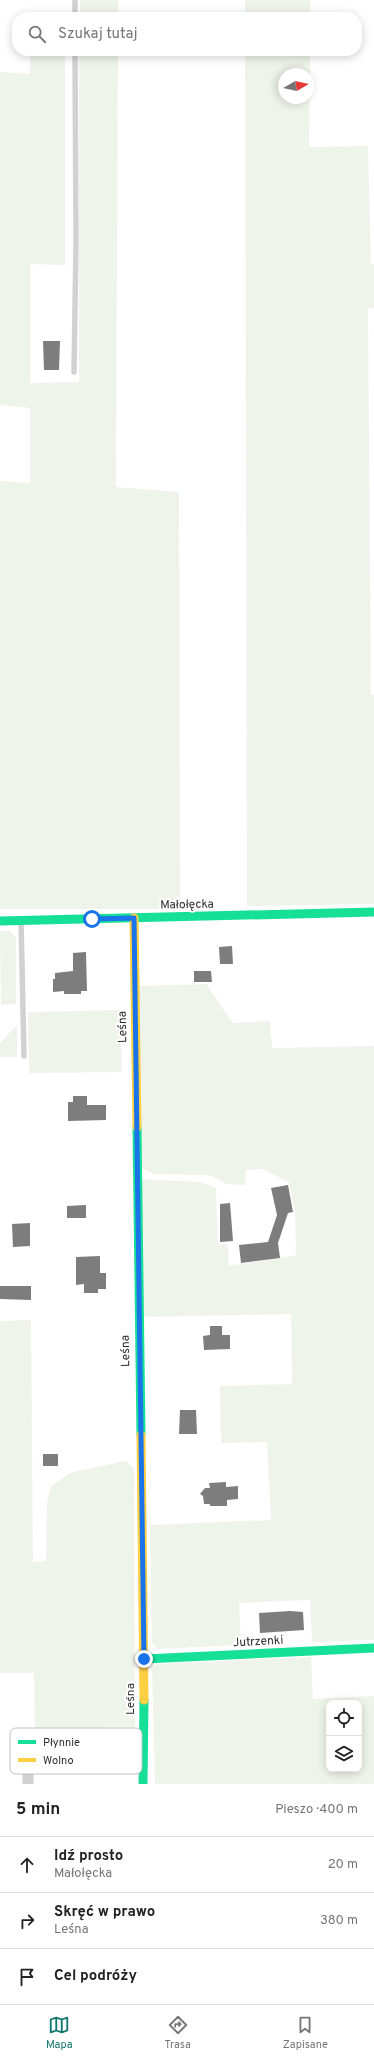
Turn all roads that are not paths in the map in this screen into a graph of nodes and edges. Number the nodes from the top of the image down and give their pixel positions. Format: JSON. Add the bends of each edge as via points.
{"nodes":[{"id":1,"x":75,"y":0,"type":"edge"},
{"id":2,"x":75,"y":12,"type":"edge"},
{"id":3,"x":76,"y":56,"type":"edge"},
{"id":4,"x":74,"y":372,"type":"dead end"},
{"id":5,"x":374,"y":912,"type":"edge"},
{"id":6,"x":134,"y":918,"type":"junction"},
{"id":7,"x":21,"y":920,"type":"junction"},
{"id":8,"x":0,"y":921,"type":"edge"},
{"id":9,"x":24,"y":1056,"type":"dead end"},
{"id":10,"x":374,"y":1648,"type":"edge"},
{"id":11,"x":144,"y":1659,"type":"junction"},
{"id":12,"x":143,"y":1784,"type":"edge"}],
"edges":[{"from":1,"to":2,"type":"lane"},
{"from":3,"to":4,"type":"lane"},
{"from":5,"to":6,"type":"street","name":"Małołęcka"},
{"from":6,"to":7,"type":"street","name":"Małołęcka"},
{"from":6,"to":11,"type":"street","name":"Leśna"},
{"from":7,"to":8,"type":"street","name":"Małołęcka"},
{"from":7,"to":9,"type":"lane"},
{"from":10,"to":11,"type":"street","name":"Jutrzenki"},
{"from":11,"to":12,"type":"street","name":"Leśna"}]}
